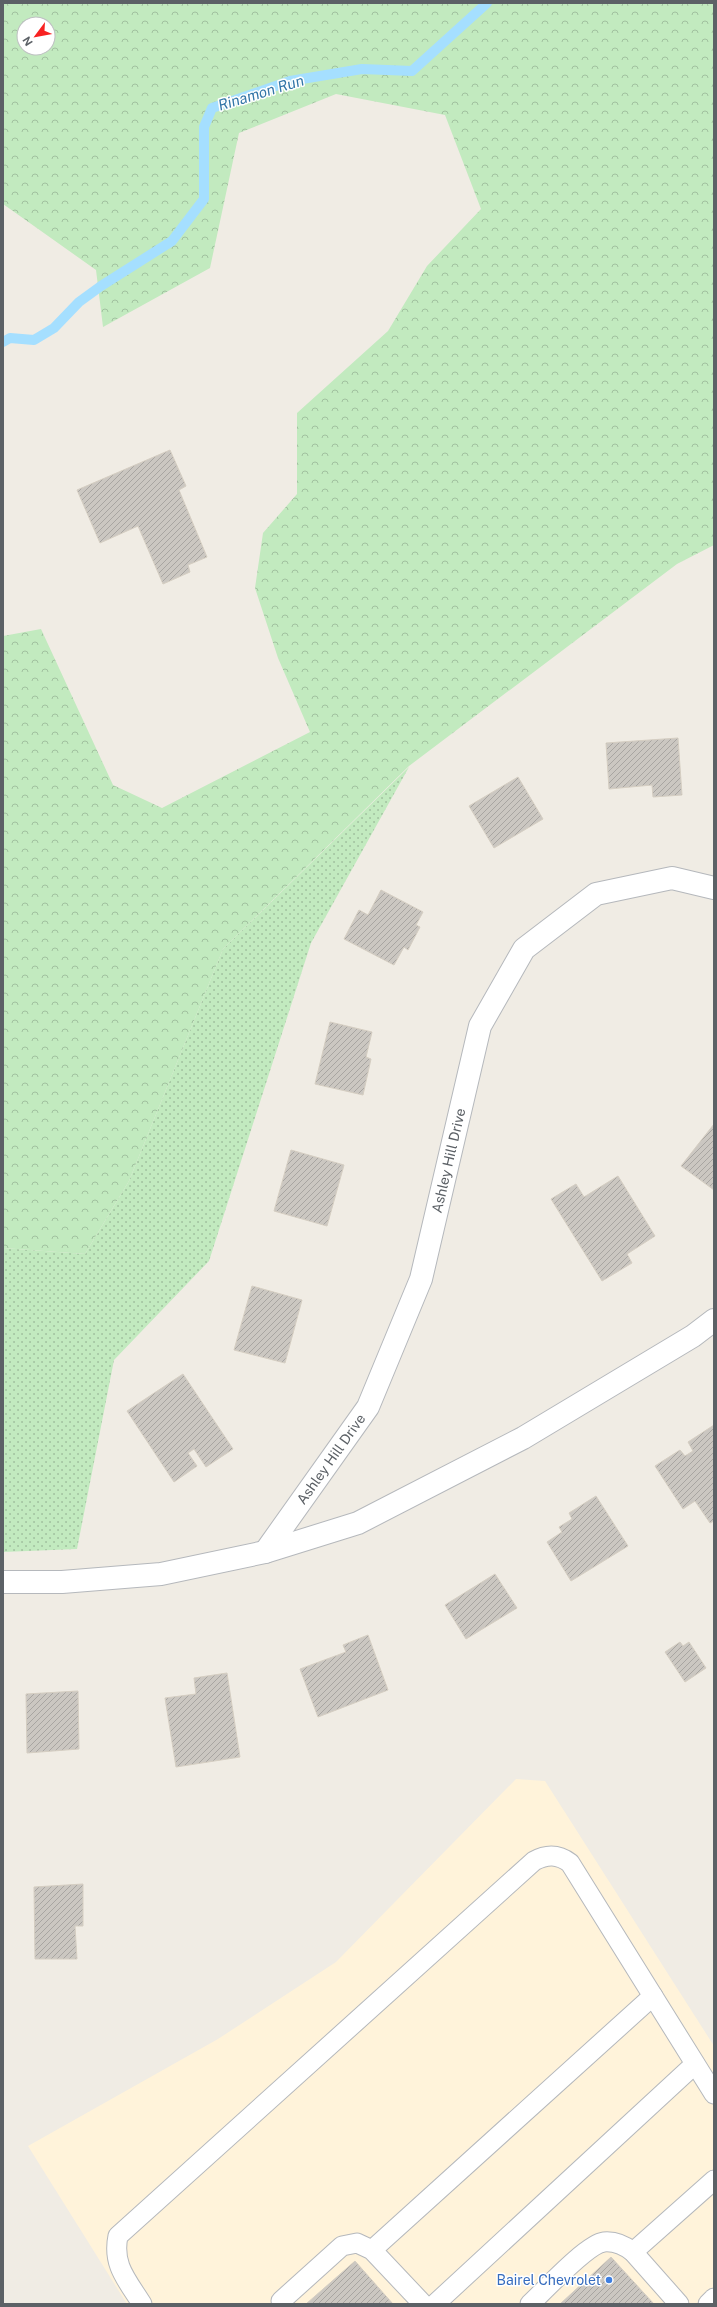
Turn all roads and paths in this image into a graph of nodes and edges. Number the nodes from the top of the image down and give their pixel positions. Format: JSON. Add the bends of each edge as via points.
{"nodes":[{"id":1,"x":714,"y":888,"type":"edge"},
{"id":2,"x":714,"y":1320,"type":"edge"},
{"id":3,"x":265,"y":1552,"type":"junction"},
{"id":4,"x":3,"y":1582,"type":"edge"},
{"id":5,"x":653,"y":1996,"type":"junction"},
{"id":6,"x":695,"y":2064,"type":"junction"},
{"id":7,"x":714,"y":2094,"type":"edge"},
{"id":8,"x":714,"y":2180,"type":"edge"},
{"id":9,"x":372,"y":2250,"type":"junction"},
{"id":10,"x":633,"y":2252,"type":"junction"},
{"id":11,"x":714,"y":2298,"type":"edge"},
{"id":12,"x":281,"y":2302,"type":"dead end"},
{"id":13,"x":142,"y":2304,"type":"edge"},
{"id":14,"x":423,"y":2304,"type":"edge"},
{"id":15,"x":435,"y":2304,"type":"edge"},
{"id":16,"x":530,"y":2304,"type":"edge"},
{"id":17,"x":679,"y":2304,"type":"edge"},
{"id":18,"x":708,"y":2304,"type":"edge"}],
"edges":[{"from":1,"to":3,"type":"street","name":"Ashley Hill Drive","via":[[672,878],[596,894],[524,949],[480,1026],[421,1279],[368,1407]]},
{"from":2,"to":3,"type":"street","via":[[693,1336],[523,1438],[358,1523]]},
{"from":3,"to":4,"type":"street","via":[[161,1574],[62,1582]]},
{"from":5,"to":6,"type":"lane"},
{"from":5,"to":9,"type":"lane"},
{"from":5,"to":13,"type":"lane","via":[[570,1863],[564,1858],[549,1855],[534,1861],[118,2236],[117,2261]]},
{"from":6,"to":7,"type":"lane"},
{"from":6,"to":15,"type":"lane"},
{"from":8,"to":10,"type":"lane"},
{"from":9,"to":12,"type":"lane","via":[[357,2243],[342,2246]]},
{"from":9,"to":14,"type":"lane"},
{"from":10,"to":16,"type":"lane","via":[[624,2245],[614,2242],[593,2246]]},
{"from":10,"to":17,"type":"lane"},
{"from":11,"to":18,"type":"lane"}]}
